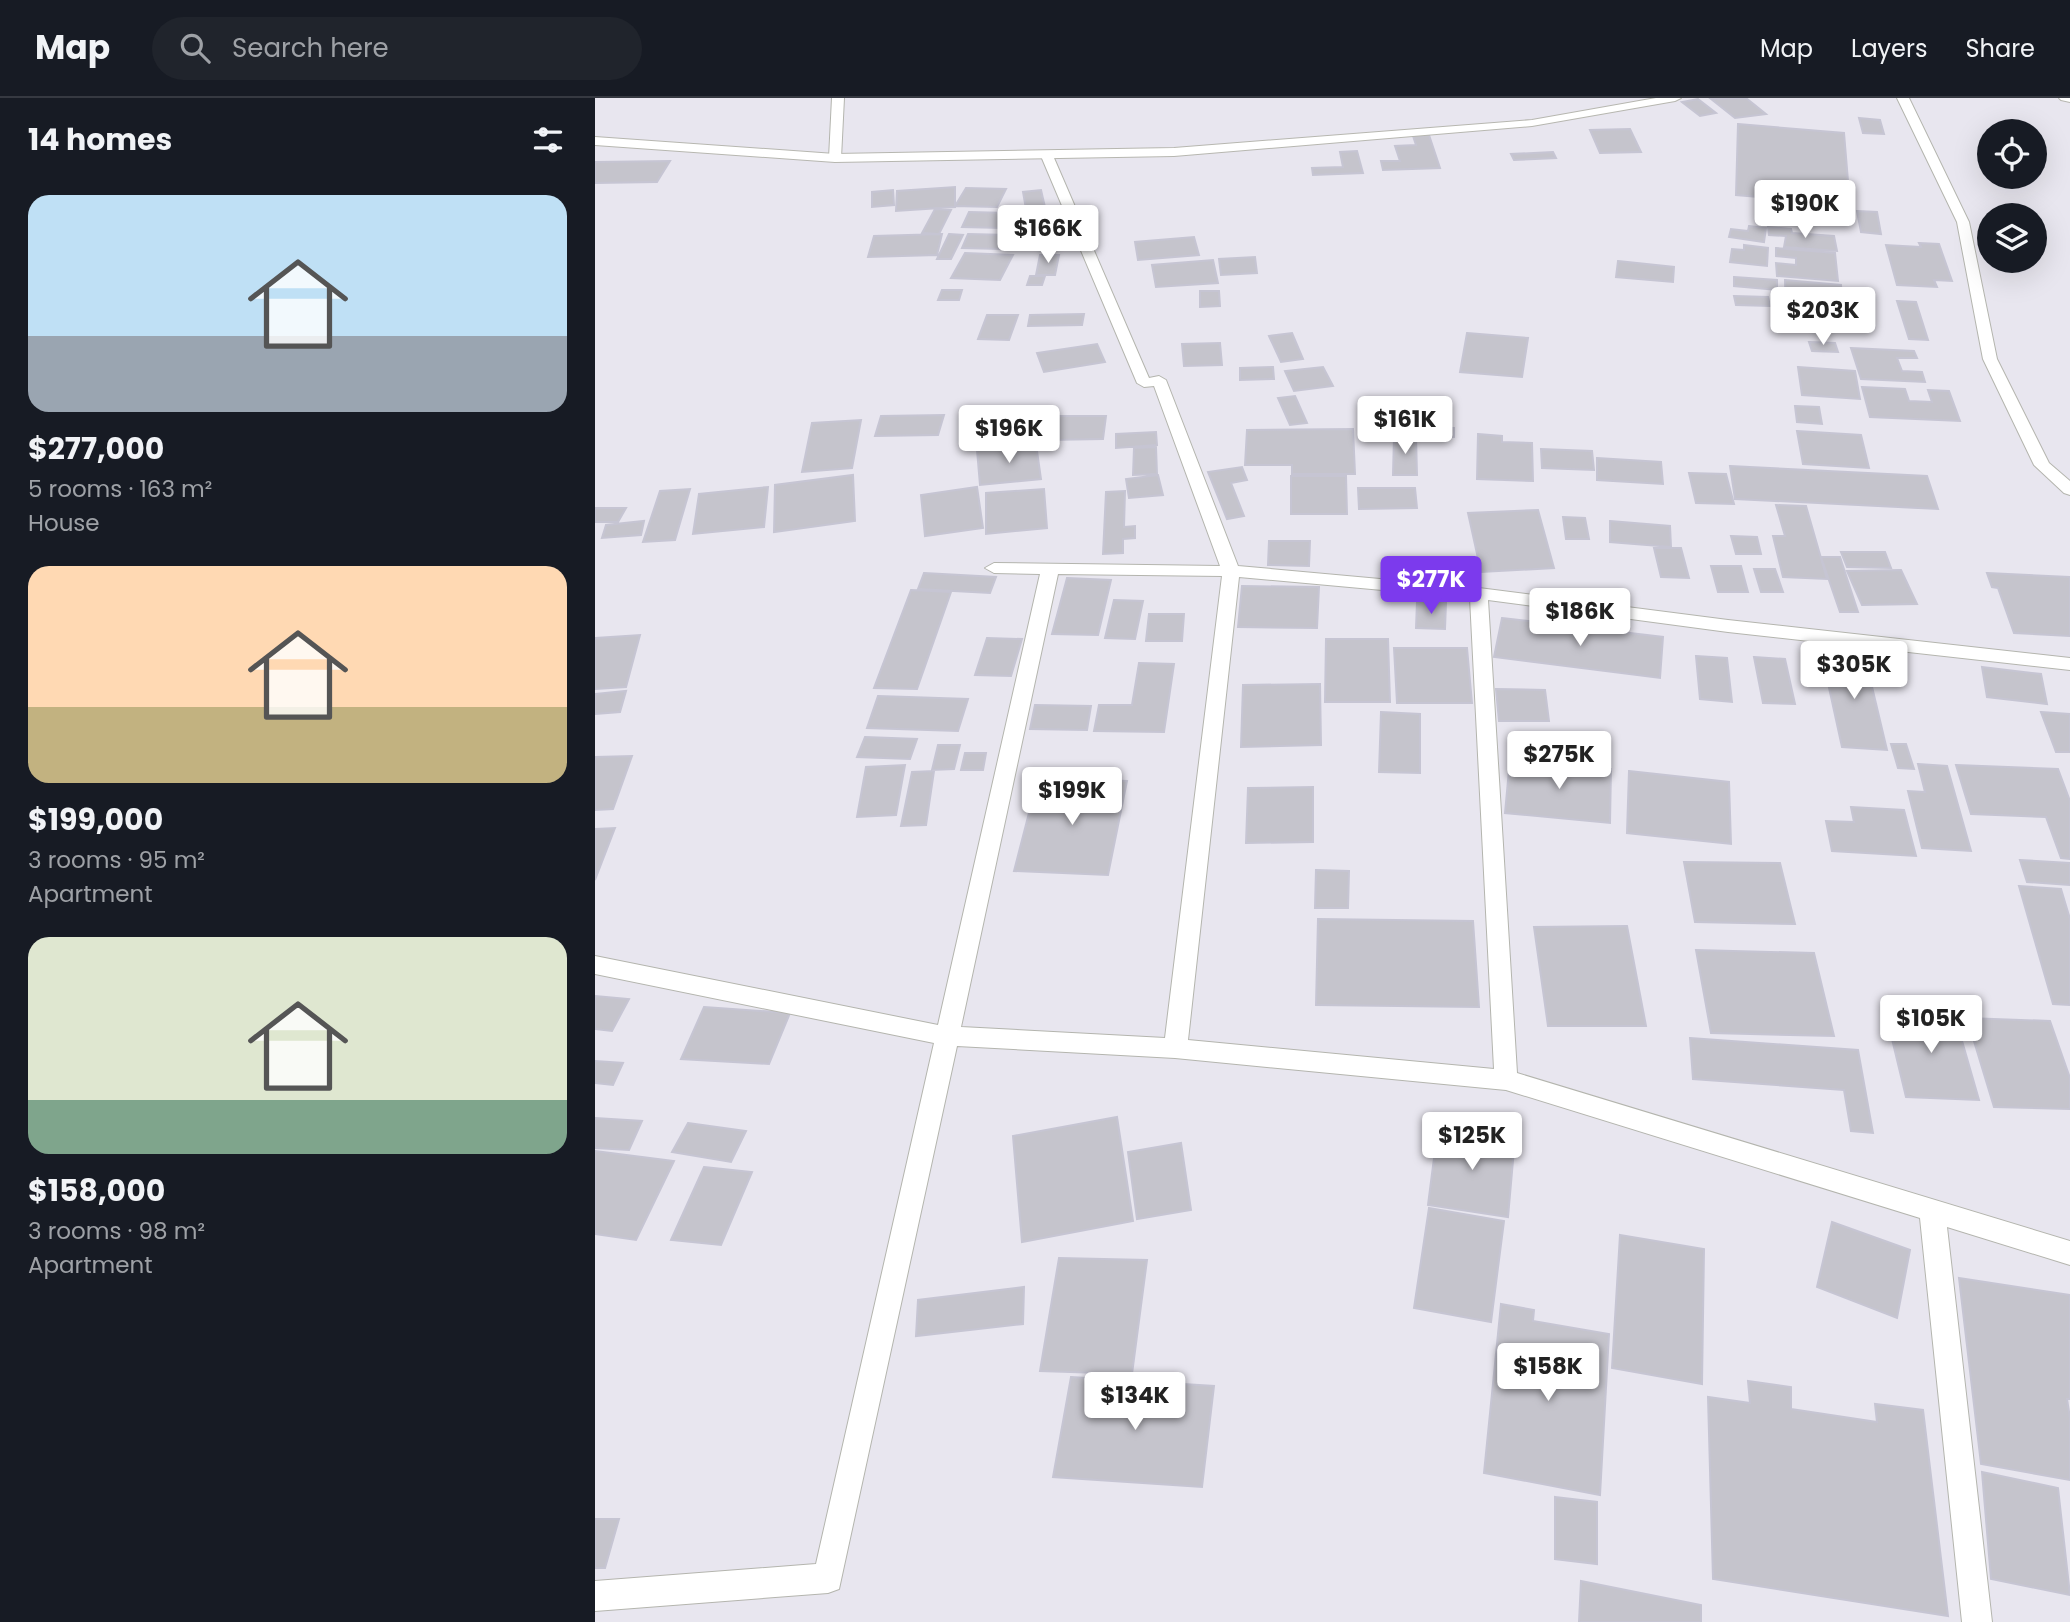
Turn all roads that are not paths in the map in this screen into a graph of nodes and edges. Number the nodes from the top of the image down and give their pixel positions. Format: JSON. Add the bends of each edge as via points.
{"nodes":[{"id":1,"x":838,"y":98,"type":"edge"},
{"id":2,"x":1675,"y":98,"type":"edge"},
{"id":3,"x":1903,"y":98,"type":"edge"},
{"id":4,"x":595,"y":141,"type":"edge"},
{"id":5,"x":1059,"y":154,"type":"junction"},
{"id":6,"x":835,"y":158,"type":"junction"},
{"id":7,"x":2070,"y":491,"type":"edge"},
{"id":8,"x":994,"y":568,"type":"dead end"},
{"id":9,"x":1050,"y":569,"type":"junction"},
{"id":10,"x":1231,"y":571,"type":"junction"},
{"id":11,"x":1479,"y":593,"type":"junction"},
{"id":12,"x":2070,"y":664,"type":"edge"},
{"id":13,"x":595,"y":965,"type":"edge"},
{"id":14,"x":947,"y":1036,"type":"junction"},
{"id":15,"x":1175,"y":1048,"type":"junction"},
{"id":16,"x":1506,"y":1080,"type":"junction"},
{"id":17,"x":1932,"y":1211,"type":"junction"},
{"id":18,"x":2070,"y":1253,"type":"edge"},
{"id":19,"x":595,"y":1596,"type":"edge"},
{"id":20,"x":1977,"y":1622,"type":"edge"}],
"edges":[{"from":1,"to":6,"type":"street"},
{"from":2,"to":5,"type":"street","via":[[1532,123],[1174,152]]},
{"from":3,"to":7,"type":"street","via":[[1963,222],[1990,359],[2042,465]]},
{"from":4,"to":6,"type":"street"},
{"from":5,"to":6,"type":"street"},
{"from":5,"to":10,"type":"street","via":[[1047,156],[1145,383],[1159,380]]},
{"from":8,"to":9,"type":"street"},
{"from":9,"to":10,"type":"street"},
{"from":9,"to":14,"type":"street"},
{"from":10,"to":11,"type":"street"},
{"from":10,"to":15,"type":"street"},
{"from":11,"to":12,"type":"street"},
{"from":11,"to":16,"type":"street"},
{"from":13,"to":14,"type":"street"},
{"from":14,"to":15,"type":"street"},
{"from":14,"to":19,"type":"street","via":[[828,1578]]},
{"from":15,"to":16,"type":"street"},
{"from":16,"to":17,"type":"street"},
{"from":17,"to":18,"type":"street"},
{"from":17,"to":20,"type":"street"}]}
